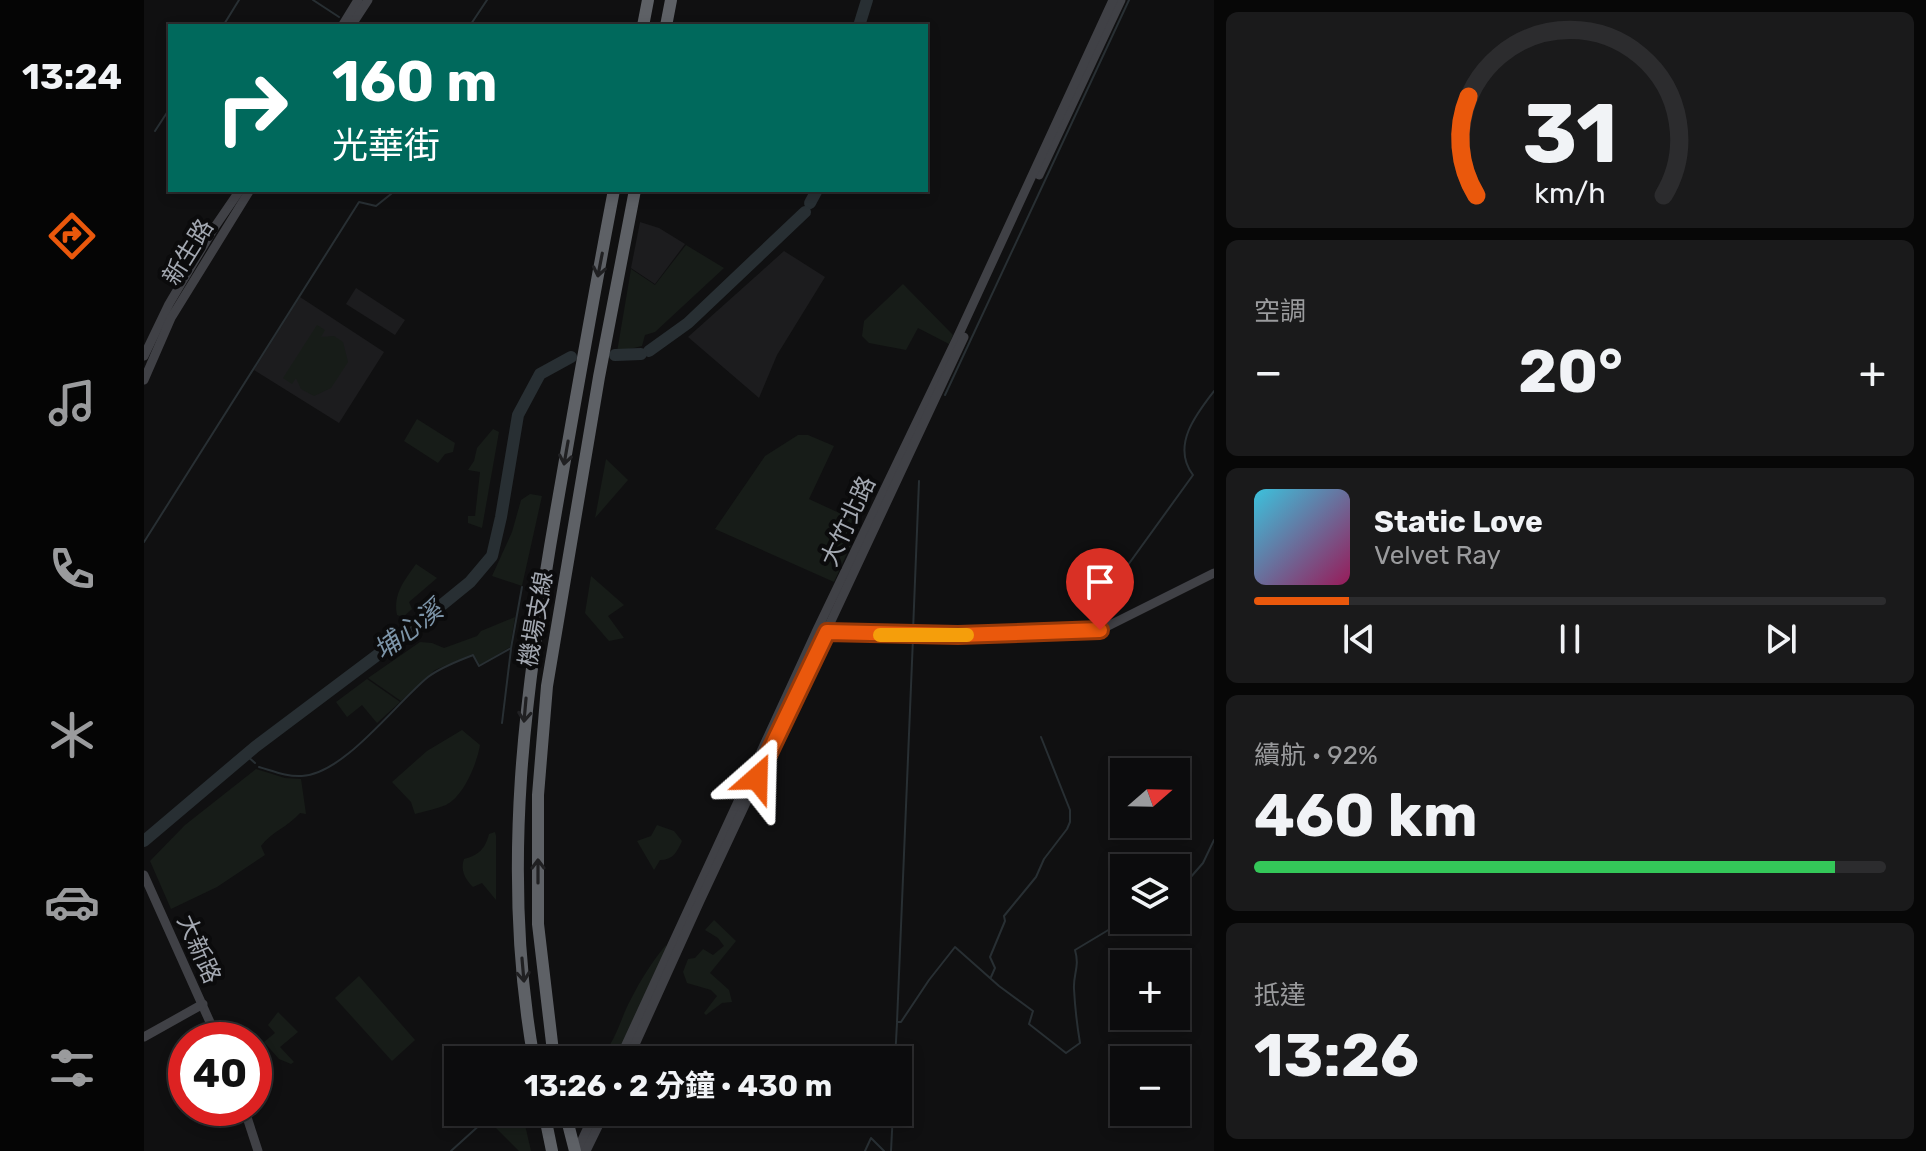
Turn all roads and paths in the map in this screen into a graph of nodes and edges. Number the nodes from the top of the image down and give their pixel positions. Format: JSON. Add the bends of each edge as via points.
{"nodes":[{"id":1,"x":358,"y":0,"type":"edge"},
{"id":2,"x":368,"y":0,"type":"edge"},
{"id":3,"x":648,"y":0,"type":"edge"},
{"id":4,"x":671,"y":0,"type":"edge"},
{"id":5,"x":1113,"y":0,"type":"edge"},
{"id":6,"x":1121,"y":0,"type":"edge"},
{"id":7,"x":343,"y":24,"type":"edge"},
{"id":8,"x":352,"y":24,"type":"edge"},
{"id":9,"x":643,"y":24,"type":"edge"},
{"id":10,"x":666,"y":24,"type":"edge"},
{"id":11,"x":239,"y":192,"type":"edge"},
{"id":12,"x":249,"y":192,"type":"edge"},
{"id":13,"x":614,"y":192,"type":"edge"},
{"id":14,"x":635,"y":192,"type":"edge"},
{"id":15,"x":144,"y":356,"type":"edge"},
{"id":16,"x":144,"y":380,"type":"edge"},
{"id":17,"x":1214,"y":573,"type":"edge"},
{"id":18,"x":822,"y":631,"type":"junction"},
{"id":19,"x":144,"y":875,"type":"edge"},
{"id":20,"x":203,"y":1004,"type":"junction"},
{"id":21,"x":210,"y":1022,"type":"edge"},
{"id":22,"x":144,"y":1037,"type":"edge"},
{"id":23,"x":533,"y":1046,"type":"edge"},
{"id":24,"x":552,"y":1046,"type":"edge"},
{"id":25,"x":625,"y":1046,"type":"edge"},
{"id":26,"x":634,"y":1046,"type":"edge"},
{"id":27,"x":250,"y":1126,"type":"edge"},
{"id":28,"x":547,"y":1126,"type":"edge"},
{"id":29,"x":569,"y":1126,"type":"edge"},
{"id":30,"x":592,"y":1126,"type":"edge"},
{"id":31,"x":595,"y":1126,"type":"edge"},
{"id":32,"x":258,"y":1151,"type":"edge"},
{"id":33,"x":552,"y":1151,"type":"edge"},
{"id":34,"x":576,"y":1151,"type":"edge"},
{"id":35,"x":586,"y":1151,"type":"edge"}],
"edges":[{"from":1,"to":7,"type":"street"},
{"from":2,"to":8,"type":"street"},
{"from":3,"to":9,"type":"highway"},
{"from":4,"to":10,"type":"highway"},
{"from":5,"to":18,"type":"street","name":"大竹北路"},
{"from":6,"to":18,"type":"street","name":"大竹北路"},
{"from":11,"to":15,"type":"street","name":"新生路","via":[[169,304]]},
{"from":12,"to":16,"type":"street","name":"新生路","via":[[171,318]]},
{"from":13,"to":23,"type":"highway","name":"機場支線","one_way":true,"via":[[528,682],[518,796],[520,926]]},
{"from":24,"to":14,"type":"highway","name":"機場支線","one_way":true,"via":[[538,924],[538,795],[547,686]]},
{"from":17,"to":18,"type":"street","via":[[1100,630],[958,635]]},
{"from":18,"to":25,"type":"street","name":"大竹北路"},
{"from":18,"to":26,"type":"street","name":"大竹北路"},
{"from":19,"to":20,"type":"street","name":"大新路"},
{"from":20,"to":21,"type":"street","name":"大新路"},
{"from":20,"to":22,"type":"street"},
{"from":27,"to":32,"type":"street"},
{"from":28,"to":33,"type":"highway"},
{"from":29,"to":34,"type":"highway"},
{"from":30,"to":34,"type":"street"},
{"from":31,"to":35,"type":"street"}]}
